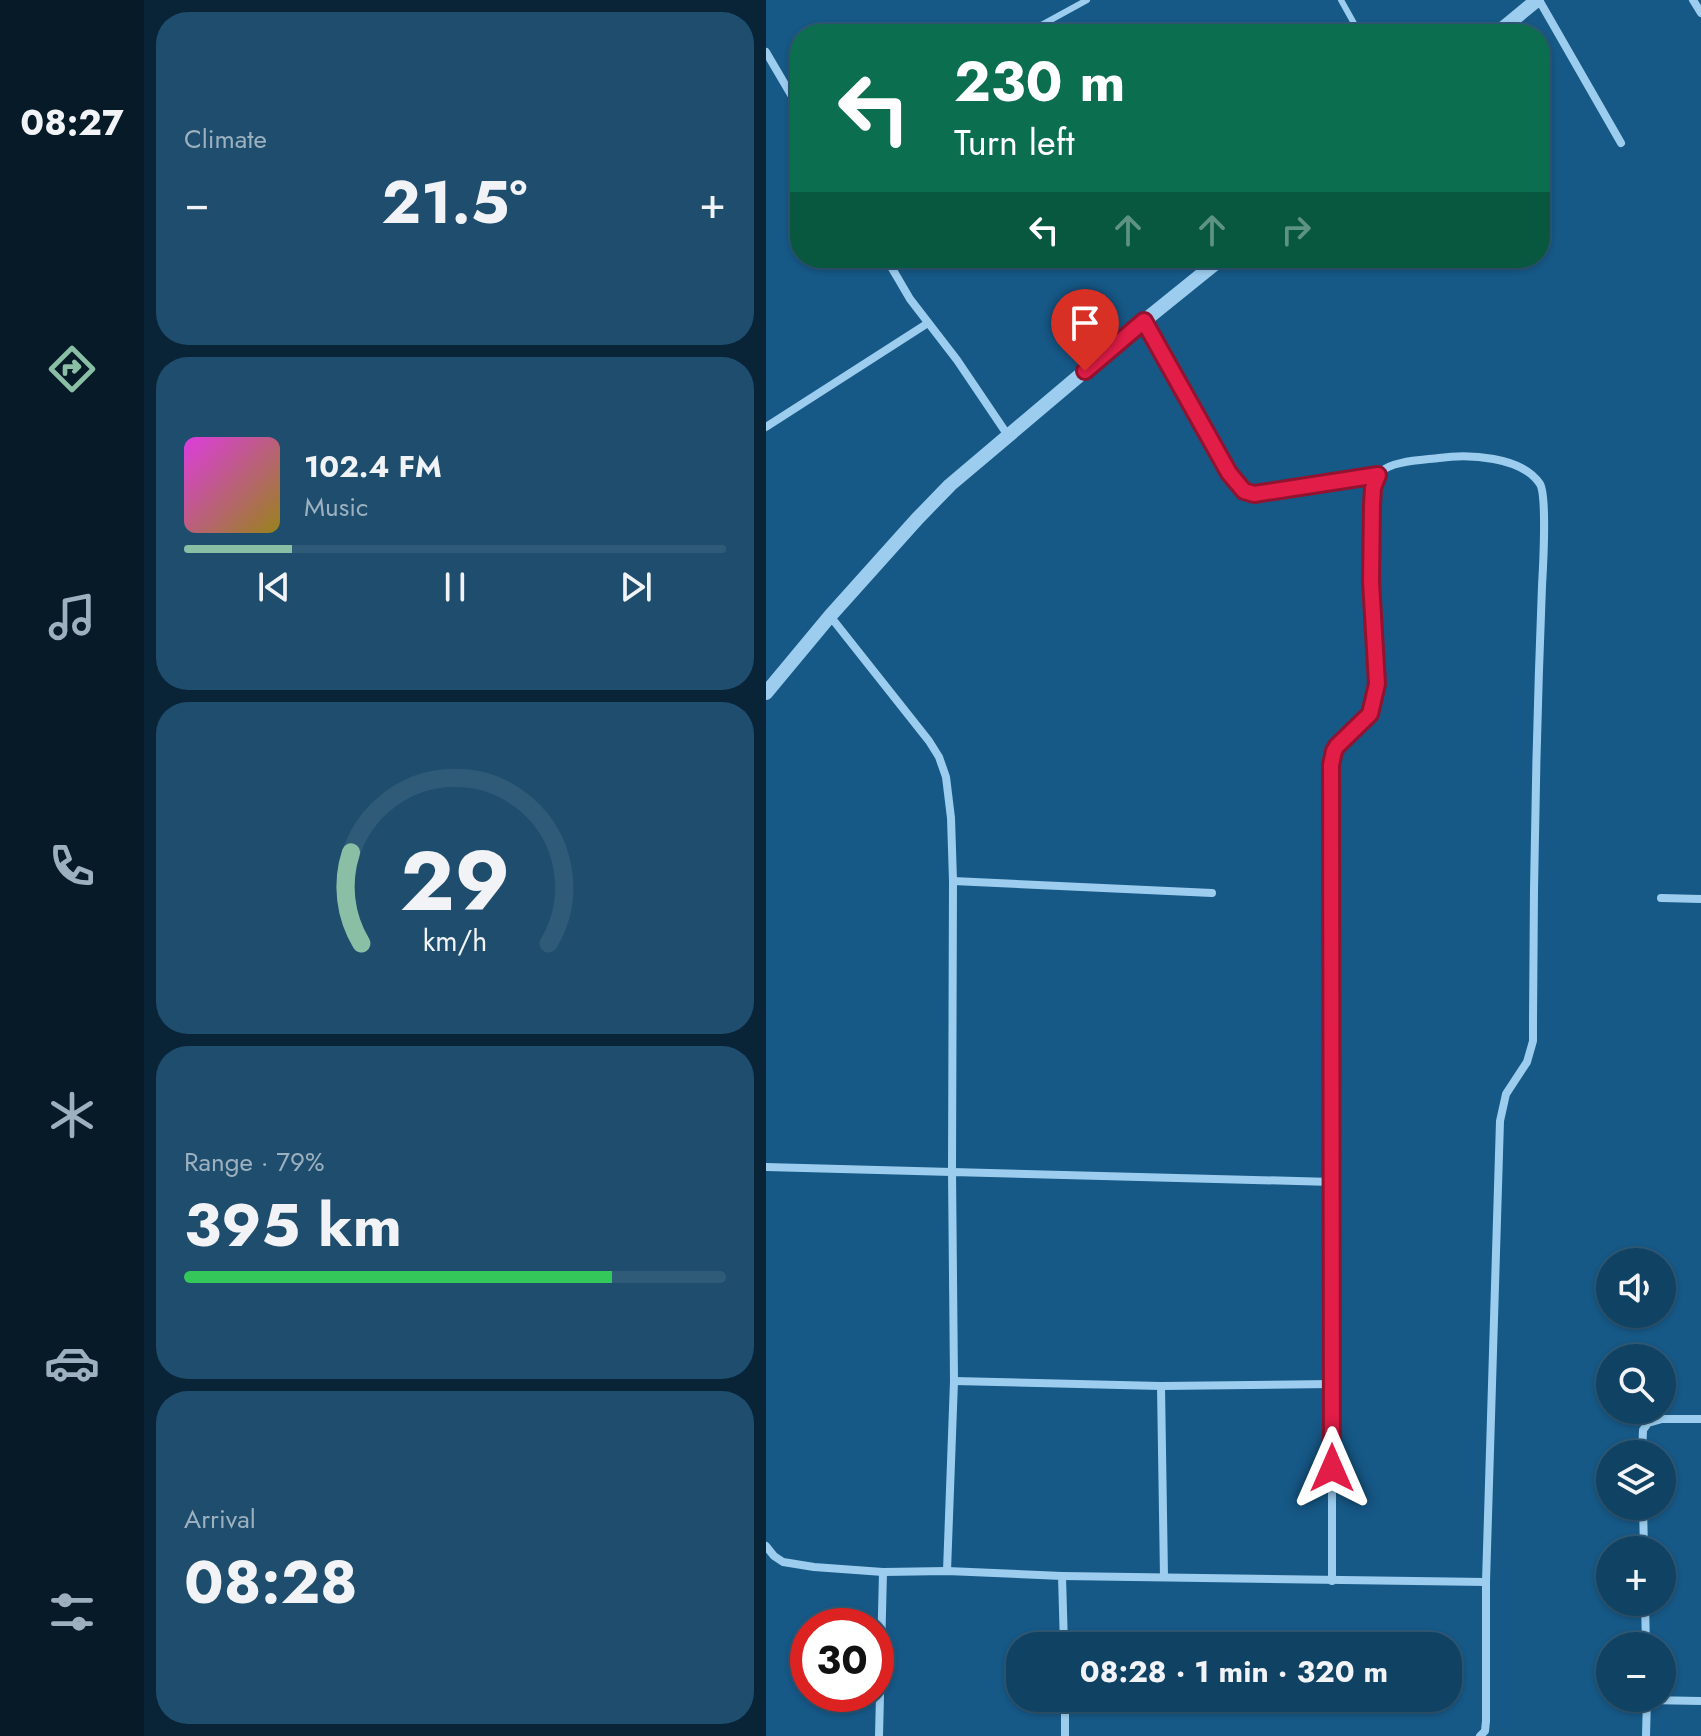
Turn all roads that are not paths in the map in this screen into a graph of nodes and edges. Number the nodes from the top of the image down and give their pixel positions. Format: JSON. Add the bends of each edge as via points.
{"nodes":[{"id":1,"x":1087,"y":0,"type":"edge"},
{"id":2,"x":1341,"y":0,"type":"edge"},
{"id":3,"x":1538,"y":0,"type":"edge"},
{"id":4,"x":1693,"y":0,"type":"edge"},
{"id":5,"x":1701,"y":13,"type":"edge"},
{"id":6,"x":1043,"y":24,"type":"edge"},
{"id":7,"x":1354,"y":24,"type":"edge"},
{"id":8,"x":1508,"y":24,"type":"edge"},
{"id":9,"x":766,"y":52,"type":"edge"},
{"id":10,"x":790,"y":93,"type":"edge"},
{"id":11,"x":1621,"y":143,"type":"dead end"},
{"id":12,"x":892,"y":268,"type":"edge"},
{"id":13,"x":1210,"y":268,"type":"edge"},
{"id":14,"x":1144,"y":321,"type":"junction"},
{"id":15,"x":928,"y":323,"type":"junction"},
{"id":16,"x":766,"y":427,"type":"edge"},
{"id":17,"x":1009,"y":437,"type":"junction"},
{"id":18,"x":1378,"y":475,"type":"junction"},
{"id":19,"x":830,"y":616,"type":"junction"},
{"id":20,"x":766,"y":693,"type":"edge"},
{"id":21,"x":953,"y":881,"type":"junction"},
{"id":22,"x":1212,"y":893,"type":"dead end"},
{"id":23,"x":1661,"y":898,"type":"dead end"},
{"id":24,"x":1701,"y":899,"type":"edge"},
{"id":25,"x":766,"y":1167,"type":"edge"},
{"id":26,"x":952,"y":1172,"type":"junction"},
{"id":27,"x":1332,"y":1182,"type":"junction"},
{"id":28,"x":954,"y":1381,"type":"junction"},
{"id":29,"x":1332,"y":1384,"type":"junction"},
{"id":30,"x":1161,"y":1386,"type":"junction"},
{"id":31,"x":1701,"y":1419,"type":"edge"},
{"id":32,"x":1643,"y":1440,"type":"edge"},
{"id":33,"x":766,"y":1546,"type":"edge"},
{"id":34,"x":947,"y":1571,"type":"junction"},
{"id":35,"x":883,"y":1572,"type":"junction"},
{"id":36,"x":1062,"y":1576,"type":"junction"},
{"id":37,"x":1164,"y":1577,"type":"junction"},
{"id":38,"x":1332,"y":1581,"type":"junction"},
{"id":39,"x":1486,"y":1582,"type":"junction"},
{"id":40,"x":1064,"y":1632,"type":"edge"},
{"id":41,"x":1676,"y":1700,"type":"edge"},
{"id":42,"x":1701,"y":1701,"type":"edge"},
{"id":43,"x":1065,"y":1712,"type":"edge"},
{"id":44,"x":1647,"y":1712,"type":"edge"},
{"id":45,"x":879,"y":1736,"type":"edge"},
{"id":46,"x":1065,"y":1736,"type":"edge"},
{"id":47,"x":1480,"y":1736,"type":"edge"},
{"id":48,"x":1646,"y":1736,"type":"edge"}],
"edges":[{"from":1,"to":6,"type":"lane"},
{"from":2,"to":7,"type":"lane"},
{"from":3,"to":8,"type":"street"},
{"from":3,"to":11,"type":"street"},
{"from":4,"to":5,"type":"street"},
{"from":9,"to":10,"type":"street"},
{"from":12,"to":15,"type":"street"},
{"from":13,"to":14,"type":"street"},
{"from":14,"to":17,"type":"street"},
{"from":14,"to":18,"type":"street","via":[[1244,491],[1254,494]]},
{"from":15,"to":16,"type":"street"},
{"from":15,"to":17,"type":"street"},
{"from":17,"to":19,"type":"street","via":[[950,485]]},
{"from":18,"to":27,"type":"street","via":[[1373,488],[1371,581],[1377,684],[1370,714],[1337,746],[1331,765]]},
{"from":18,"to":39,"type":"street","via":[[1389,466],[1474,457],[1519,466],[1542,487],[1533,1041],[1527,1062],[1506,1094],[1500,1121]]},
{"from":19,"to":20,"type":"street"},
{"from":19,"to":21,"type":"street","via":[[939,757],[951,818]]},
{"from":21,"to":22,"type":"street"},
{"from":21,"to":26,"type":"street"},
{"from":23,"to":24,"type":"street"},
{"from":25,"to":26,"type":"street"},
{"from":26,"to":27,"type":"street"},
{"from":26,"to":28,"type":"street"},
{"from":27,"to":29,"type":"street"},
{"from":28,"to":30,"type":"street"},
{"from":28,"to":34,"type":"street"},
{"from":29,"to":30,"type":"street"},
{"from":29,"to":38,"type":"street"},
{"from":30,"to":37,"type":"street"},
{"from":31,"to":32,"type":"street","via":[[1648,1423]]},
{"from":33,"to":35,"type":"street","via":[[792,1565]]},
{"from":34,"to":35,"type":"street"},
{"from":34,"to":36,"type":"street"},
{"from":35,"to":45,"type":"street"},
{"from":36,"to":37,"type":"street"},
{"from":36,"to":40,"type":"street"},
{"from":37,"to":38,"type":"street"},
{"from":38,"to":39,"type":"street"},
{"from":39,"to":47,"type":"street","via":[[1486,1721]]},
{"from":41,"to":42,"type":"street"},
{"from":43,"to":46,"type":"street"},
{"from":44,"to":48,"type":"street"}]}
